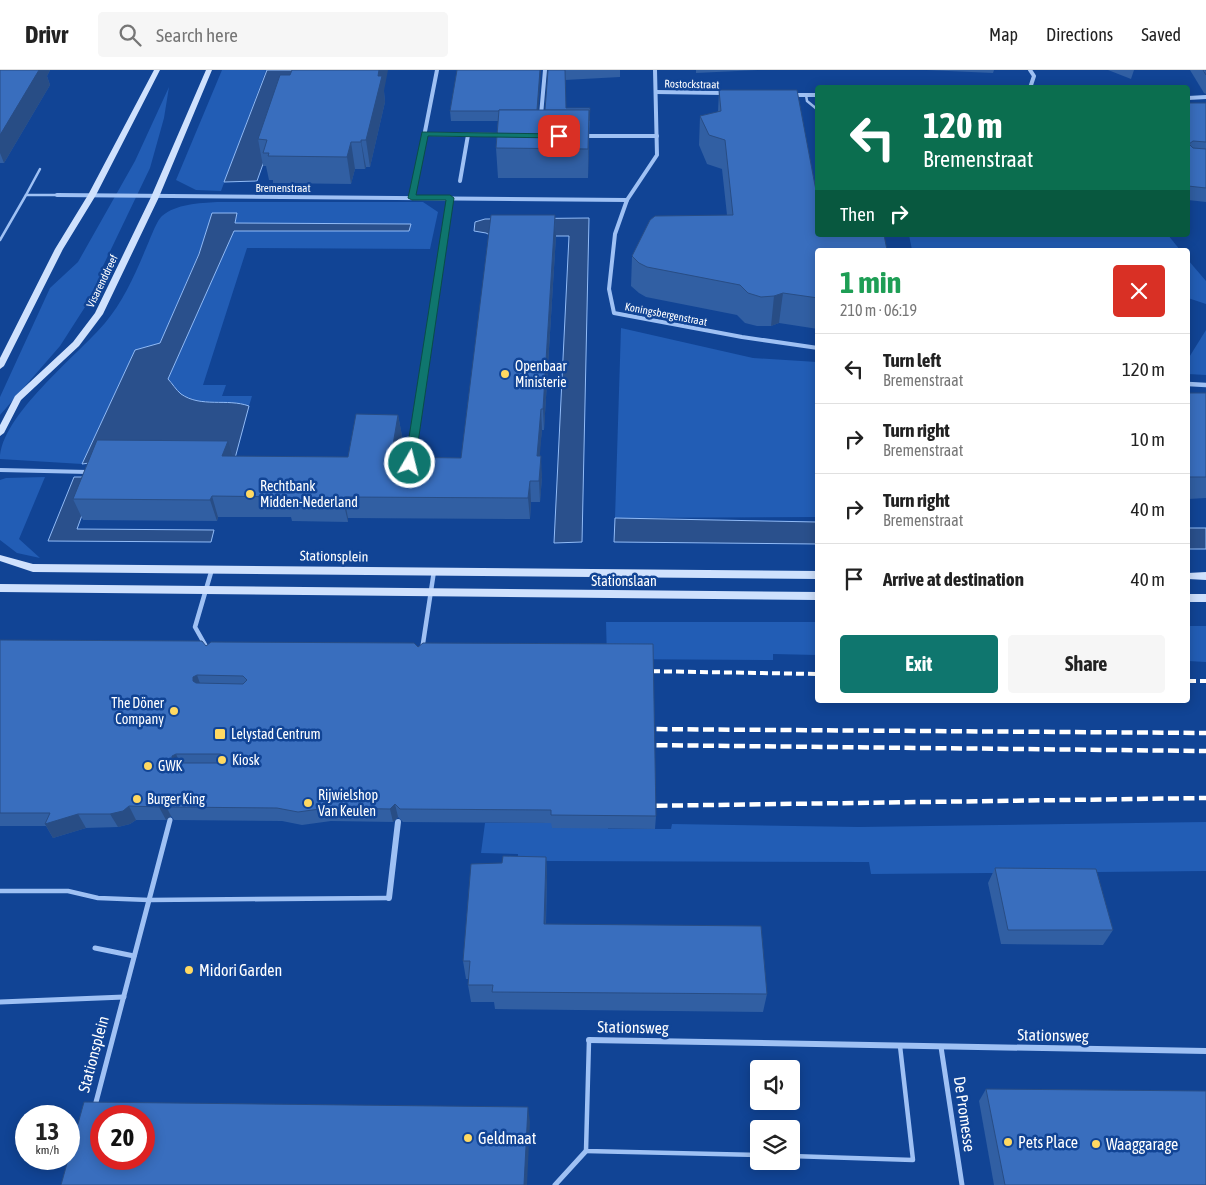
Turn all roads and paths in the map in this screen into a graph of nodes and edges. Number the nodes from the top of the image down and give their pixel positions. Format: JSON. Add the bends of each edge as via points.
{"nodes":[{"id":1,"x":157,"y":70,"type":"edge"},
{"id":2,"x":209,"y":70,"type":"edge"},
{"id":3,"x":437,"y":70,"type":"edge"},
{"id":4,"x":545,"y":70,"type":"edge"},
{"id":5,"x":655,"y":70,"type":"edge"},
{"id":6,"x":1030,"y":70,"type":"edge"},
{"id":7,"x":1031,"y":85,"type":"edge"},
{"id":8,"x":656,"y":92,"type":"junction"},
{"id":9,"x":726,"y":93,"type":"edge"},
{"id":10,"x":786,"y":95,"type":"edge"},
{"id":11,"x":806,"y":95,"type":"junction"},
{"id":12,"x":815,"y":95,"type":"edge"},
{"id":13,"x":1190,"y":98,"type":"edge"},
{"id":14,"x":1206,"y":98,"type":"edge"},
{"id":15,"x":815,"y":108,"type":"edge"},
{"id":16,"x":541,"y":117,"type":"edge"},
{"id":17,"x":424,"y":134,"type":"junction"},
{"id":18,"x":468,"y":135,"type":"junction"},
{"id":19,"x":504,"y":135,"type":"edge"},
{"id":20,"x":579,"y":136,"type":"edge"},
{"id":21,"x":657,"y":136,"type":"junction"},
{"id":22,"x":40,"y":169,"type":"dead end"},
{"id":23,"x":460,"y":181,"type":"dead end"},
{"id":24,"x":57,"y":194,"type":"joint"},
{"id":25,"x":26,"y":195,"type":"junction"},
{"id":26,"x":92,"y":195,"type":"junction"},
{"id":27,"x":155,"y":197,"type":"junction"},
{"id":28,"x":412,"y":198,"type":"junction"},
{"id":29,"x":450,"y":198,"type":"junction"},
{"id":30,"x":626,"y":200,"type":"junction"},
{"id":31,"x":0,"y":240,"type":"edge"},
{"id":32,"x":815,"y":348,"type":"edge"},
{"id":33,"x":0,"y":366,"type":"edge"},
{"id":34,"x":1190,"y":384,"type":"edge"},
{"id":35,"x":1206,"y":385,"type":"edge"},
{"id":36,"x":0,"y":433,"type":"edge"},
{"id":37,"x":410,"y":463,"type":"edge"},
{"id":38,"x":0,"y":470,"type":"edge"},
{"id":39,"x":90,"y":472,"type":"edge"},
{"id":40,"x":0,"y":558,"type":"edge"},
{"id":41,"x":212,"y":569,"type":"junction"},
{"id":42,"x":434,"y":571,"type":"junction"},
{"id":43,"x":815,"y":575,"type":"edge"},
{"id":44,"x":1190,"y":576,"type":"edge"},
{"id":45,"x":1206,"y":576,"type":"edge"},
{"id":46,"x":0,"y":588,"type":"edge"},
{"id":47,"x":205,"y":591,"type":"junction"},
{"id":48,"x":431,"y":593,"type":"junction"},
{"id":49,"x":815,"y":596,"type":"edge"},
{"id":50,"x":1190,"y":598,"type":"edge"},
{"id":51,"x":1206,"y":598,"type":"edge"},
{"id":52,"x":212,"y":656,"type":"edge"},
{"id":53,"x":422,"y":657,"type":"edge"},
{"id":54,"x":170,"y":820,"type":"edge"},
{"id":55,"x":398,"y":822,"type":"edge"},
{"id":56,"x":0,"y":892,"type":"edge"},
{"id":57,"x":389,"y":898,"type":"joint"},
{"id":58,"x":149,"y":900,"type":"junction"},
{"id":59,"x":95,"y":948,"type":"dead end"},
{"id":60,"x":134,"y":956,"type":"junction"},
{"id":61,"x":124,"y":997,"type":"junction"},
{"id":62,"x":0,"y":1002,"type":"edge"},
{"id":63,"x":589,"y":1040,"type":"joint"},
{"id":64,"x":900,"y":1046,"type":"junction"},
{"id":65,"x":941,"y":1046,"type":"junction"},
{"id":66,"x":1206,"y":1051,"type":"edge"},
{"id":67,"x":95,"y":1105,"type":"edge"},
{"id":68,"x":586,"y":1151,"type":"junction"},
{"id":69,"x":750,"y":1155,"type":"edge"},
{"id":70,"x":800,"y":1156,"type":"edge"},
{"id":71,"x":555,"y":1185,"type":"edge"},
{"id":72,"x":962,"y":1185,"type":"edge"}],
"edges":[{"from":1,"to":26,"type":"main road"},
{"from":2,"to":27,"type":"main road","name":"Visarenddreef"},
{"from":3,"to":17,"type":"street"},
{"from":4,"to":16,"type":"street"},
{"from":5,"to":8,"type":"street","name":"Koningsbergenstraat"},
{"from":6,"to":7,"type":"street","via":[[1034,76]]},
{"from":8,"to":9,"type":"street","name":"Rostockstraat"},
{"from":8,"to":21,"type":"street","name":"Koningsbergenstraat"},
{"from":10,"to":11,"type":"street"},
{"from":11,"to":12,"type":"street"},
{"from":11,"to":15,"type":"lane","via":[[807,101]]},
{"from":13,"to":14,"type":"street"},
{"from":17,"to":18,"type":"street"},
{"from":17,"to":28,"type":"street"},
{"from":18,"to":19,"type":"street"},
{"from":18,"to":23,"type":"street"},
{"from":20,"to":21,"type":"street"},
{"from":21,"to":30,"type":"street","name":"Koningsbergenstraat","via":[[657,155]]},
{"from":22,"to":25,"type":"lane"},
{"from":24,"to":25,"type":"lane"},
{"from":24,"to":26,"type":"street"},
{"from":25,"to":31,"type":"lane"},
{"from":26,"to":27,"type":"street"},
{"from":26,"to":33,"type":"main road","via":[[60,249]]},
{"from":27,"to":28,"type":"street","name":"Bremenstraat"},
{"from":27,"to":36,"type":"main road","name":"Visarenddreef","via":[[99,314],[76,344],[18,398]]},
{"from":28,"to":29,"type":"street","name":"Bremenstraat"},
{"from":29,"to":30,"type":"street","name":"Bremenstraat"},
{"from":29,"to":37,"type":"lane"},
{"from":30,"to":32,"type":"street","name":"Koningsbergenstraat","via":[[615,234],[609,289],[614,313]]},
{"from":34,"to":35,"type":"street"},
{"from":38,"to":39,"type":"lane"},
{"from":40,"to":41,"type":"main road","name":"Stationsplein","via":[[33,568]]},
{"from":41,"to":42,"type":"main road","name":"Stationsplein"},
{"from":41,"to":47,"type":"street"},
{"from":42,"to":43,"type":"main road","name":"Stationslaan"},
{"from":42,"to":48,"type":"street"},
{"from":44,"to":45,"type":"main road"},
{"from":46,"to":47,"type":"main road"},
{"from":47,"to":48,"type":"main road"},
{"from":47,"to":52,"type":"street","via":[[195,627]]},
{"from":48,"to":49,"type":"main road","name":"Stationslaan"},
{"from":48,"to":53,"type":"street"},
{"from":50,"to":51,"type":"main road"},
{"from":54,"to":58,"type":"street","name":"Stationsplein"},
{"from":55,"to":57,"type":"street"},
{"from":56,"to":58,"type":"lane","via":[[68,891],[98,898]]},
{"from":57,"to":58,"type":"lane"},
{"from":58,"to":60,"type":"street","name":"Stationsplein"},
{"from":59,"to":60,"type":"street"},
{"from":60,"to":61,"type":"street","name":"Stationsplein"},
{"from":61,"to":62,"type":"street","name":"Stationsplein"},
{"from":61,"to":67,"type":"street","name":"Stationsplein"},
{"from":63,"to":64,"type":"street","name":"Stationsweg"},
{"from":63,"to":68,"type":"lane","name":"Stationsweg"},
{"from":64,"to":65,"type":"street","name":"Stationsweg"},
{"from":64,"to":70,"type":"lane","via":[[913,1160]]},
{"from":65,"to":66,"type":"street","name":"Stationsweg"},
{"from":65,"to":72,"type":"street","name":"De Promesse"},
{"from":68,"to":69,"type":"lane"},
{"from":68,"to":71,"type":"street"}]}
